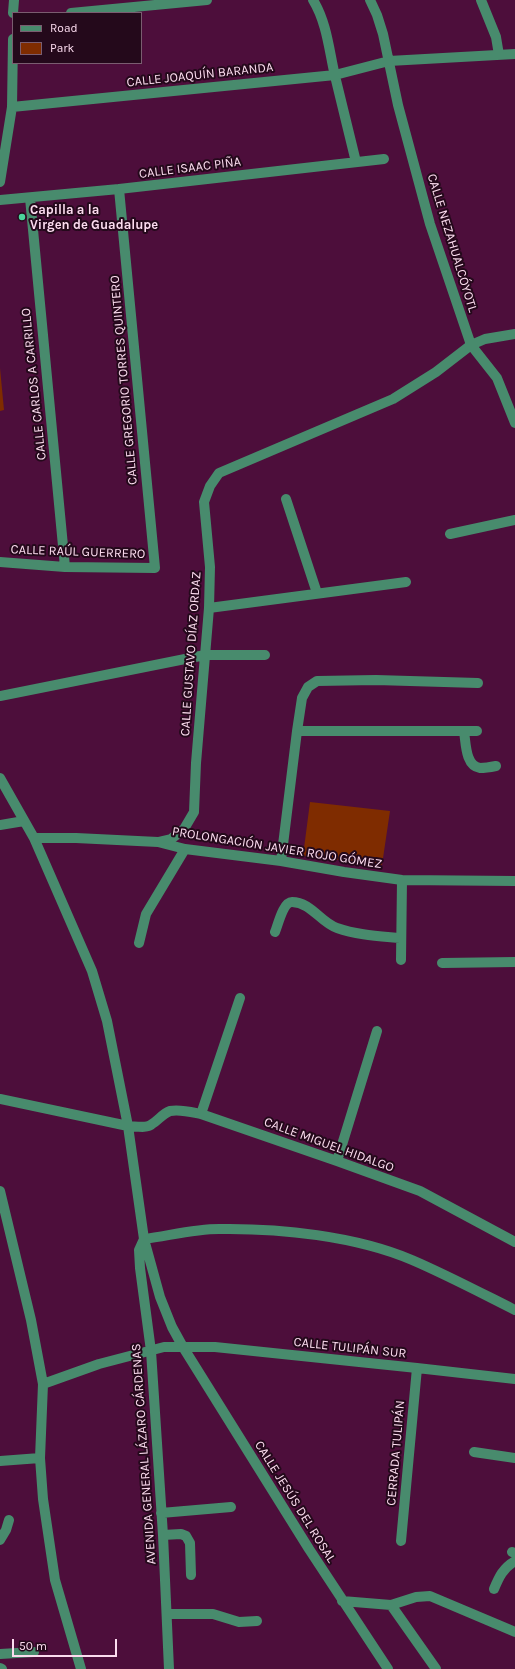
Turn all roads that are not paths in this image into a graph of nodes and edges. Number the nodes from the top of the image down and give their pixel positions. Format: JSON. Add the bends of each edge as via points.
{"nodes":[{"id":1,"x":14,"y":0,"type":"edge"},
{"id":2,"x":203,"y":0,"type":"edge"},
{"id":3,"x":313,"y":0,"type":"edge"},
{"id":4,"x":370,"y":0,"type":"edge"},
{"id":5,"x":481,"y":0,"type":"edge"},
{"id":6,"x":104,"y":5,"type":"edge"},
{"id":7,"x":14,"y":12,"type":"edge"},
{"id":8,"x":75,"y":12,"type":"edge"},
{"id":9,"x":515,"y":54,"type":"edge"},
{"id":10,"x":499,"y":55,"type":"junction"},
{"id":11,"x":389,"y":61,"type":"junction"},
{"id":12,"x":13,"y":64,"type":"edge"},
{"id":13,"x":335,"y":75,"type":"junction"},
{"id":14,"x":12,"y":107,"type":"junction"},
{"id":15,"x":384,"y":159,"type":"dead end"},
{"id":16,"x":356,"y":162,"type":"junction"},
{"id":17,"x":0,"y":182,"type":"edge"},
{"id":18,"x":119,"y":190,"type":"junction"},
{"id":19,"x":30,"y":198,"type":"junction"},
{"id":20,"x":0,"y":200,"type":"edge"},
{"id":21,"x":515,"y":334,"type":"edge"},
{"id":22,"x":471,"y":345,"type":"junction"},
{"id":23,"x":515,"y":423,"type":"edge"},
{"id":24,"x":286,"y":499,"type":"dead end"},
{"id":25,"x":515,"y":520,"type":"edge"},
{"id":26,"x":450,"y":534,"type":"dead end"},
{"id":27,"x":0,"y":562,"type":"edge"},
{"id":28,"x":65,"y":567,"type":"junction"},
{"id":29,"x":154,"y":568,"type":"joint"},
{"id":30,"x":406,"y":582,"type":"dead end"},
{"id":31,"x":317,"y":593,"type":"junction"},
{"id":32,"x":209,"y":608,"type":"junction"},
{"id":33,"x":204,"y":655,"type":"junction"},
{"id":34,"x":265,"y":655,"type":"dead end"},
{"id":35,"x":478,"y":683,"type":"dead end"},
{"id":36,"x":0,"y":696,"type":"edge"},
{"id":37,"x":476,"y":731,"type":"dead end"},
{"id":38,"x":297,"y":732,"type":"junction"},
{"id":39,"x":464,"y":732,"type":"junction"},
{"id":40,"x":496,"y":766,"type":"dead end"},
{"id":41,"x":0,"y":778,"type":"edge"},
{"id":42,"x":24,"y":821,"type":"junction"},
{"id":43,"x":0,"y":825,"type":"edge"},
{"id":44,"x":34,"y":838,"type":"junction"},
{"id":45,"x":158,"y":842,"type":"junction"},
{"id":46,"x":185,"y":849,"type":"junction"},
{"id":47,"x":281,"y":861,"type":"junction"},
{"id":48,"x":402,"y":880,"type":"junction"},
{"id":49,"x":515,"y":881,"type":"edge"},
{"id":50,"x":275,"y":932,"type":"dead end"},
{"id":51,"x":400,"y":938,"type":"junction"},
{"id":52,"x":139,"y":943,"type":"dead end"},
{"id":53,"x":401,"y":960,"type":"dead end"},
{"id":54,"x":515,"y":962,"type":"edge"},
{"id":55,"x":442,"y":963,"type":"dead end"},
{"id":56,"x":240,"y":998,"type":"dead end"},
{"id":57,"x":377,"y":1031,"type":"dead end"},
{"id":58,"x":0,"y":1099,"type":"edge"},
{"id":59,"x":201,"y":1114,"type":"junction"},
{"id":60,"x":128,"y":1126,"type":"junction"},
{"id":61,"x":338,"y":1161,"type":"junction"},
{"id":62,"x":0,"y":1191,"type":"edge"},
{"id":63,"x":144,"y":1239,"type":"junction"},
{"id":64,"x":515,"y":1242,"type":"edge"},
{"id":65,"x":515,"y":1310,"type":"edge"},
{"id":66,"x":183,"y":1347,"type":"junction"},
{"id":67,"x":151,"y":1351,"type":"junction"},
{"id":68,"x":417,"y":1368,"type":"junction"},
{"id":69,"x":515,"y":1379,"type":"edge"},
{"id":70,"x":42,"y":1384,"type":"junction"},
{"id":71,"x":474,"y":1452,"type":"dead end"},
{"id":72,"x":40,"y":1458,"type":"junction"},
{"id":73,"x":515,"y":1458,"type":"edge"},
{"id":74,"x":0,"y":1461,"type":"edge"},
{"id":75,"x":231,"y":1507,"type":"dead end"},
{"id":76,"x":161,"y":1513,"type":"junction"},
{"id":77,"x":9,"y":1520,"type":"dead end"},
{"id":78,"x":163,"y":1535,"type":"junction"},
{"id":79,"x":0,"y":1540,"type":"edge"},
{"id":80,"x":400,"y":1541,"type":"dead end"},
{"id":81,"x":514,"y":1555,"type":"edge"},
{"id":82,"x":191,"y":1576,"type":"dead end"},
{"id":83,"x":494,"y":1589,"type":"dead end"},
{"id":84,"x":342,"y":1601,"type":"junction"},
{"id":85,"x":391,"y":1605,"type":"junction"},
{"id":86,"x":167,"y":1614,"type":"junction"},
{"id":87,"x":257,"y":1621,"type":"dead end"},
{"id":88,"x":515,"y":1632,"type":"edge"},
{"id":89,"x":34,"y":1652,"type":"dead end"},
{"id":90,"x":0,"y":1654,"type":"edge"},
{"id":91,"x":81,"y":1669,"type":"edge"},
{"id":92,"x":169,"y":1669,"type":"edge"},
{"id":93,"x":388,"y":1669,"type":"edge"},
{"id":94,"x":436,"y":1669,"type":"edge"}],
"edges":[{"from":1,"to":7,"type":"street"},
{"from":2,"to":6,"type":"street"},
{"from":3,"to":13,"type":"street","via":[[328,38]]},
{"from":4,"to":11,"type":"street","name":"CALLE NEZAHUALCÓYOTL","via":[[383,34]]},
{"from":5,"to":10,"type":"street","via":[[496,37]]},
{"from":6,"to":8,"type":"street"},
{"from":9,"to":10,"type":"street","name":"CALLE JOAQUÍN BARANDA"},
{"from":10,"to":11,"type":"street","name":"CALLE JOAQUÍN BARANDA"},
{"from":11,"to":13,"type":"street","name":"CALLE JOAQUÍN BARANDA"},
{"from":11,"to":22,"type":"street","name":"CALLE NEZAHUALCÓYOTL","via":[[398,105],[430,224]]},
{"from":12,"to":14,"type":"street"},
{"from":13,"to":14,"type":"street","name":"CALLE JOAQUÍN BARANDA"},
{"from":13,"to":16,"type":"street"},
{"from":14,"to":17,"type":"street"},
{"from":15,"to":16,"type":"street","name":"CALLE ISAAC PIÑA"},
{"from":16,"to":18,"type":"street","name":"CALLE ISAAC PIÑA"},
{"from":18,"to":19,"type":"street","name":"CALLE ISAAC PIÑA"},
{"from":18,"to":29,"type":"street","name":"CALLE GREGORIO TORRES QUINTERO"},
{"from":19,"to":20,"type":"street","name":"CALLE ISAAC PIÑA"},
{"from":19,"to":28,"type":"street","name":"CALLE CARLOS A CARRILLO"},
{"from":21,"to":22,"type":"street","name":"CALLE GUSTAVO DÍAZ ORDAZ","via":[[485,339]]},
{"from":22,"to":23,"type":"street","name":"CALLE NEZAHUALCÓYOTL","via":[[497,378]]},
{"from":22,"to":32,"type":"street","name":"CALLE GUSTAVO DÍAZ ORDAZ","via":[[436,372],[393,399],[220,473],[210,486],[204,502],[210,567]]},
{"from":24,"to":31,"type":"street"},
{"from":25,"to":26,"type":"street"},
{"from":27,"to":28,"type":"street","name":"CALLE RAÚL GUERRERO"},
{"from":28,"to":29,"type":"street","name":"CALLE RAÚL GUERRERO"},
{"from":30,"to":31,"type":"street"},
{"from":31,"to":32,"type":"street"},
{"from":32,"to":33,"type":"street","name":"CALLE GUSTAVO DÍAZ ORDAZ"},
{"from":33,"to":34,"type":"street"},
{"from":33,"to":36,"type":"street"},
{"from":33,"to":45,"type":"street","name":"CALLE GUSTAVO DÍAZ ORDAZ","via":[[194,812],[184,829],[171,839]]},
{"from":35,"to":38,"type":"street","via":[[317,681],[308,687],[302,698]]},
{"from":37,"to":39,"type":"street"},
{"from":38,"to":39,"type":"street"},
{"from":38,"to":47,"type":"street"},
{"from":39,"to":40,"type":"street","via":[[472,764],[478,768]]},
{"from":41,"to":42,"type":"street","name":"AVENIDA GENERAL LÁZARO CÁRDENAS"},
{"from":42,"to":43,"type":"street"},
{"from":42,"to":44,"type":"street","name":"AVENIDA GENERAL LÁZARO CÁRDENAS"},
{"from":44,"to":45,"type":"street","name":"PROLONGACIÓN JAVIER ROJO GÓMEZ"},
{"from":44,"to":60,"type":"street","name":"AVENIDA GENERAL LÁZARO CÁRDENAS","via":[[92,972],[108,1021]]},
{"from":45,"to":46,"type":"street","name":"PROLONGACIÓN JAVIER ROJO GÓMEZ"},
{"from":46,"to":47,"type":"street","name":"PROLONGACIÓN JAVIER ROJO GÓMEZ"},
{"from":46,"to":52,"type":"street","via":[[146,914]]},
{"from":47,"to":48,"type":"street","name":"PROLONGACIÓN JAVIER ROJO GÓMEZ"},
{"from":48,"to":49,"type":"street","name":"PROLONGACIÓN JAVIER ROJO GÓMEZ"},
{"from":48,"to":51,"type":"street"},
{"from":50,"to":51,"type":"street","via":[[283,910],[292,902],[305,905],[335,928],[364,935]]},
{"from":51,"to":53,"type":"street"},
{"from":54,"to":55,"type":"street"},
{"from":56,"to":59,"type":"street"},
{"from":57,"to":61,"type":"street"},
{"from":58,"to":60,"type":"street","name":"CALLE MIGUEL HIDALGO"},
{"from":59,"to":60,"type":"street","name":"CALLE MIGUEL HIDALGO","via":[[181,1110],[160,1116],[152,1125]]},
{"from":59,"to":61,"type":"street","name":"CALLE MIGUEL HIDALGO"},
{"from":60,"to":63,"type":"street","name":"AVENIDA GENERAL LÁZARO CÁRDENAS"},
{"from":61,"to":64,"type":"street","name":"CALLE MIGUEL HIDALGO","via":[[420,1191]]},
{"from":62,"to":70,"type":"street","via":[[31,1320]]},
{"from":63,"to":65,"type":"street","via":[[218,1229],[275,1231],[333,1238],[376,1247],[411,1259]]},
{"from":63,"to":66,"type":"street","name":"AVENIDA GENERAL LÁZARO CÁRDENAS","via":[[160,1297]]},
{"from":63,"to":67,"type":"street","name":"AVENIDA GENERAL LÁZARO CÁRDENAS","via":[[139,1250],[140,1268]]},
{"from":66,"to":67,"type":"street","name":"CALLE TULIPÁN SUR","via":[[164,1347]]},
{"from":66,"to":68,"type":"street","name":"CALLE TULIPÁN SUR","via":[[215,1347]]},
{"from":66,"to":84,"type":"street","name":"CALLE JESÚS DEL ROSAL"},
{"from":67,"to":70,"type":"street","name":"CALLE TULIPÁN SUR","via":[[99,1364]]},
{"from":67,"to":76,"type":"street","name":"AVENIDA GENERAL LÁZARO CÁRDENAS"},
{"from":68,"to":69,"type":"street","name":"CALLE TULIPÁN SUR"},
{"from":68,"to":80,"type":"street","name":"CERRADA TULIPÁN"},
{"from":70,"to":72,"type":"street"},
{"from":71,"to":73,"type":"street"},
{"from":72,"to":74,"type":"street"},
{"from":72,"to":91,"type":"street","via":[[43,1499],[55,1580]]},
{"from":75,"to":76,"type":"street"},
{"from":76,"to":78,"type":"street","name":"AVENIDA GENERAL LÁZARO CÁRDENAS"},
{"from":77,"to":79,"type":"street"},
{"from":78,"to":82,"type":"street","via":[[186,1536],[190,1543]]},
{"from":78,"to":86,"type":"street","name":"AVENIDA GENERAL LÁZARO CÁRDENAS"},
{"from":81,"to":83,"type":"street"},
{"from":84,"to":85,"type":"street"},
{"from":84,"to":93,"type":"street","name":"CALLE JESÚS DEL ROSAL"},
{"from":85,"to":88,"type":"street","via":[[416,1597],[430,1596]]},
{"from":85,"to":94,"type":"street"},
{"from":86,"to":87,"type":"street","via":[[213,1614],[239,1622]]},
{"from":86,"to":92,"type":"street","name":"AVENIDA GENERAL LÁZARO CÁRDENAS"},
{"from":89,"to":90,"type":"street"}]}
